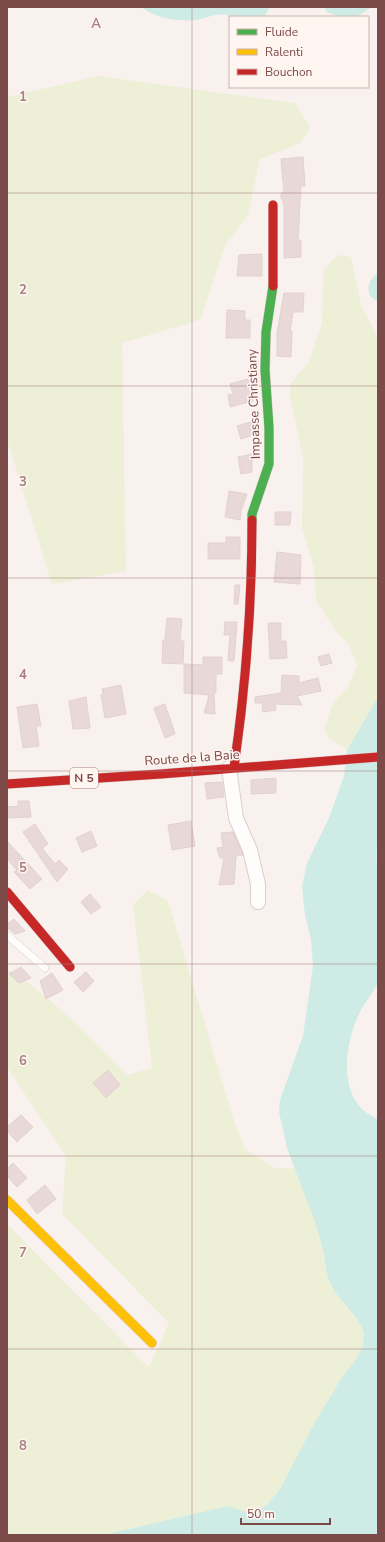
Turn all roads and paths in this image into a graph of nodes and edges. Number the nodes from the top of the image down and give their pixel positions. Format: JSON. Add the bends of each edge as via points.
{"nodes":[{"id":1,"x":273,"y":205,"type":"dead end"},
{"id":2,"x":378,"y":757,"type":"edge"},
{"id":3,"x":232,"y":768,"type":"junction"},
{"id":4,"x":7,"y":784,"type":"edge"},
{"id":5,"x":7,"y":892,"type":"edge"},
{"id":6,"x":258,"y":902,"type":"dead end"},
{"id":7,"x":7,"y":935,"type":"edge"},
{"id":8,"x":70,"y":966,"type":"dead end"},
{"id":9,"x":45,"y":968,"type":"dead end"},
{"id":10,"x":7,"y":1200,"type":"edge"},
{"id":11,"x":152,"y":1343,"type":"dead end"}],
"edges":[{"from":1,"to":3,"type":"street","name":"Impasse Christiany","via":[[273,289],[266,332],[265,370],[269,464],[252,514],[252,572],[243,705]]},
{"from":2,"to":3,"type":"street","name":"Route de la Baie","number":"N 5"},
{"from":3,"to":4,"type":"street","name":"Route de la Baie","number":"N 5"},
{"from":3,"to":6,"type":"street","via":[[236,818],[250,850],[258,884]]},
{"from":5,"to":8,"type":"street"},
{"from":7,"to":9,"type":"lane"},
{"from":10,"to":11,"type":"street"}]}
